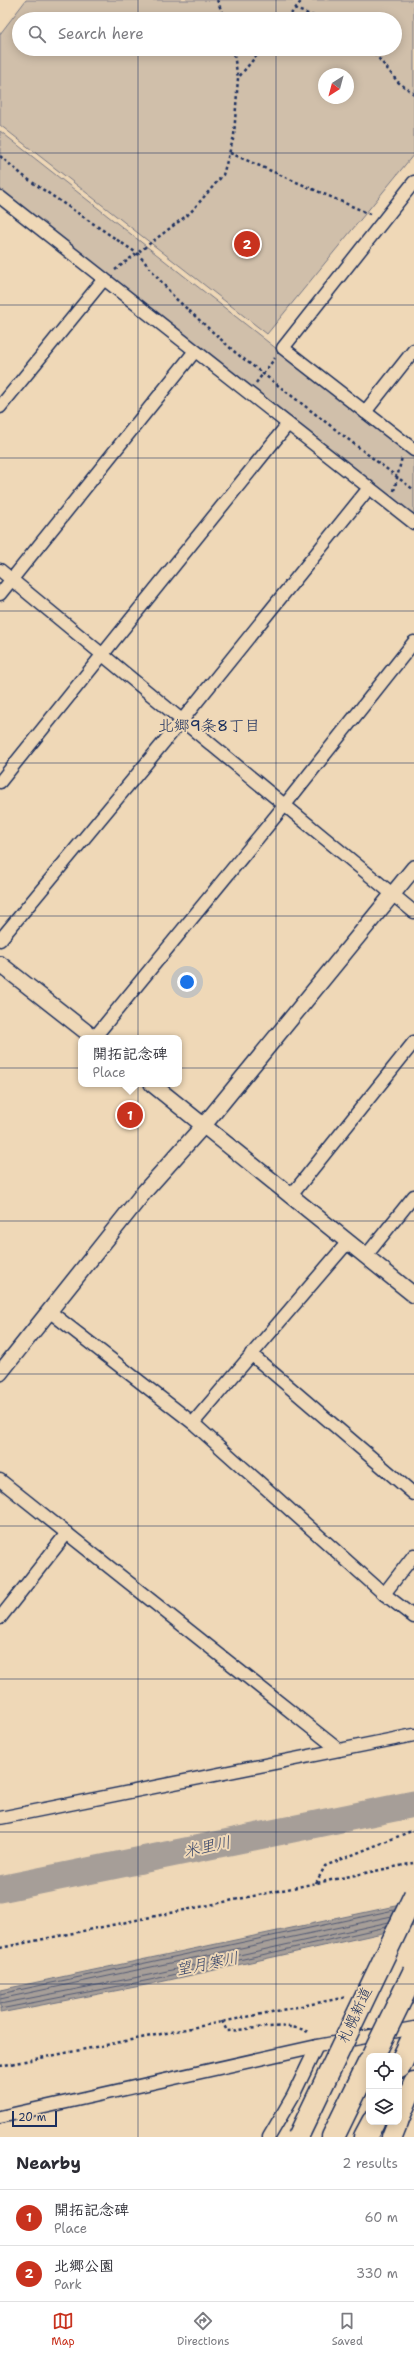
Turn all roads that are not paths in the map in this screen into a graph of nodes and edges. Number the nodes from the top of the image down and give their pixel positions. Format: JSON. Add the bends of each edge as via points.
{"nodes":[{"id":1,"x":414,"y":182,"type":"edge"},
{"id":2,"x":1,"y":200,"type":"edge"},
{"id":3,"x":104,"y":279,"type":"junction"},
{"id":4,"x":414,"y":350,"type":"edge"},
{"id":5,"x":195,"y":351,"type":"junction"},
{"id":6,"x":0,"y":407,"type":"edge"},
{"id":7,"x":365,"y":412,"type":"junction"},
{"id":8,"x":288,"y":424,"type":"junction"},
{"id":9,"x":410,"y":447,"type":"edge"},
{"id":10,"x":369,"y":488,"type":"junction"},
{"id":11,"x":414,"y":523,"type":"edge"},
{"id":12,"x":0,"y":570,"type":"edge"},
{"id":13,"x":12,"y":580,"type":"junction"},
{"id":14,"x":0,"y":594,"type":"edge"},
{"id":15,"x":414,"y":642,"type":"edge"},
{"id":16,"x":104,"y":655,"type":"junction"},
{"id":17,"x":183,"y":720,"type":"junction"},
{"id":18,"x":0,"y":782,"type":"edge"},
{"id":19,"x":284,"y":806,"type":"junction"},
{"id":20,"x":414,"y":868,"type":"edge"},
{"id":21,"x":393,"y":895,"type":"junction"},
{"id":22,"x":414,"y":912,"type":"edge"},
{"id":23,"x":0,"y":940,"type":"edge"},
{"id":24,"x":0,"y":964,"type":"edge"},
{"id":25,"x":90,"y":1035,"type":"edge"},
{"id":26,"x":96,"y":1035,"type":"edge"},
{"id":27,"x":414,"y":1042,"type":"edge"},
{"id":28,"x":156,"y":1087,"type":"edge"},
{"id":29,"x":204,"y":1125,"type":"junction"},
{"id":30,"x":414,"y":1196,"type":"edge"},
{"id":31,"x":290,"y":1197,"type":"junction"},
{"id":32,"x":347,"y":1243,"type":"junction"},
{"id":33,"x":365,"y":1257,"type":"junction"},
{"id":34,"x":414,"y":1295,"type":"edge"},
{"id":35,"x":49,"y":1311,"type":"junction"},
{"id":36,"x":251,"y":1354,"type":"junction"},
{"id":37,"x":0,"y":1373,"type":"edge"},
{"id":38,"x":193,"y":1423,"type":"junction"},
{"id":39,"x":0,"y":1480,"type":"edge"},
{"id":40,"x":414,"y":1494,"type":"edge"},
{"id":41,"x":67,"y":1533,"type":"junction"},
{"id":42,"x":414,"y":1555,"type":"edge"},
{"id":43,"x":384,"y":1594,"type":"junction"},
{"id":44,"x":414,"y":1617,"type":"edge"},
{"id":45,"x":0,"y":1618,"type":"edge"},
{"id":46,"x":414,"y":1735,"type":"edge"},
{"id":47,"x":339,"y":1750,"type":"junction"},
{"id":48,"x":0,"y":1818,"type":"edge"},
{"id":49,"x":414,"y":1895,"type":"edge"},
{"id":50,"x":414,"y":1972,"type":"edge"},
{"id":51,"x":414,"y":2028,"type":"edge"},
{"id":52,"x":414,"y":2036,"type":"edge"},
{"id":53,"x":317,"y":2046,"type":"junction"},
{"id":54,"x":374,"y":2053,"type":"edge"},
{"id":55,"x":402,"y":2061,"type":"edge"},
{"id":56,"x":366,"y":2069,"type":"edge"},
{"id":57,"x":414,"y":2083,"type":"edge"},
{"id":58,"x":402,"y":2112,"type":"edge"},
{"id":59,"x":0,"y":2117,"type":"edge"},
{"id":60,"x":371,"y":2125,"type":"edge"},
{"id":61,"x":397,"y":2125,"type":"edge"},
{"id":62,"x":269,"y":2137,"type":"edge"},
{"id":63,"x":298,"y":2137,"type":"edge"},
{"id":64,"x":332,"y":2137,"type":"edge"},
{"id":65,"x":365,"y":2137,"type":"edge"},
{"id":66,"x":392,"y":2137,"type":"edge"}],
"edges":[{"from":1,"to":7,"type":"street","via":[[283,348]]},
{"from":2,"to":3,"type":"street"},
{"from":3,"to":5,"type":"street"},
{"from":3,"to":6,"type":"street"},
{"from":4,"to":7,"type":"street"},
{"from":5,"to":8,"type":"street"},
{"from":5,"to":13,"type":"street"},
{"from":7,"to":9,"type":"street"},
{"from":8,"to":10,"type":"street"},
{"from":8,"to":16,"type":"street"},
{"from":10,"to":11,"type":"street"},
{"from":10,"to":17,"type":"street"},
{"from":12,"to":13,"type":"street"},
{"from":13,"to":14,"type":"street"},
{"from":13,"to":16,"type":"street"},
{"from":15,"to":19,"type":"street"},
{"from":16,"to":17,"type":"street"},
{"from":16,"to":18,"type":"street"},
{"from":17,"to":19,"type":"street"},
{"from":17,"to":23,"type":"street"},
{"from":19,"to":21,"type":"street"},
{"from":19,"to":26,"type":"street"},
{"from":20,"to":21,"type":"street"},
{"from":21,"to":22,"type":"street"},
{"from":21,"to":29,"type":"street"},
{"from":24,"to":25,"type":"street"},
{"from":27,"to":31,"type":"street"},
{"from":28,"to":29,"type":"street"},
{"from":29,"to":31,"type":"street"},
{"from":29,"to":35,"type":"street","via":[[145,1191]]},
{"from":30,"to":33,"type":"street"},
{"from":31,"to":32,"type":"street"},
{"from":32,"to":33,"type":"street"},
{"from":32,"to":36,"type":"street"},
{"from":33,"to":34,"type":"street"},
{"from":35,"to":37,"type":"street"},
{"from":35,"to":38,"type":"street"},
{"from":36,"to":38,"type":"street"},
{"from":36,"to":40,"type":"street"},
{"from":38,"to":43,"type":"street"},
{"from":39,"to":41,"type":"street"},
{"from":41,"to":45,"type":"street"},
{"from":41,"to":47,"type":"street"},
{"from":42,"to":43,"type":"street"},
{"from":43,"to":44,"type":"street"},
{"from":46,"to":47,"type":"street"},
{"from":47,"to":48,"type":"street"},
{"from":49,"to":63,"type":"highway","name":"札幌新道","bridge":true},
{"from":50,"to":54,"type":"highway","bridge":true},
{"from":51,"to":53,"type":"street"},
{"from":52,"to":55,"type":"highway"},
{"from":53,"to":59,"type":"street"},
{"from":53,"to":62,"type":"street","via":[[293,2096]]},
{"from":56,"to":64,"type":"highway"},
{"from":57,"to":58,"type":"highway"},
{"from":60,"to":65,"type":"highway"},
{"from":61,"to":66,"type":"highway"}]}
